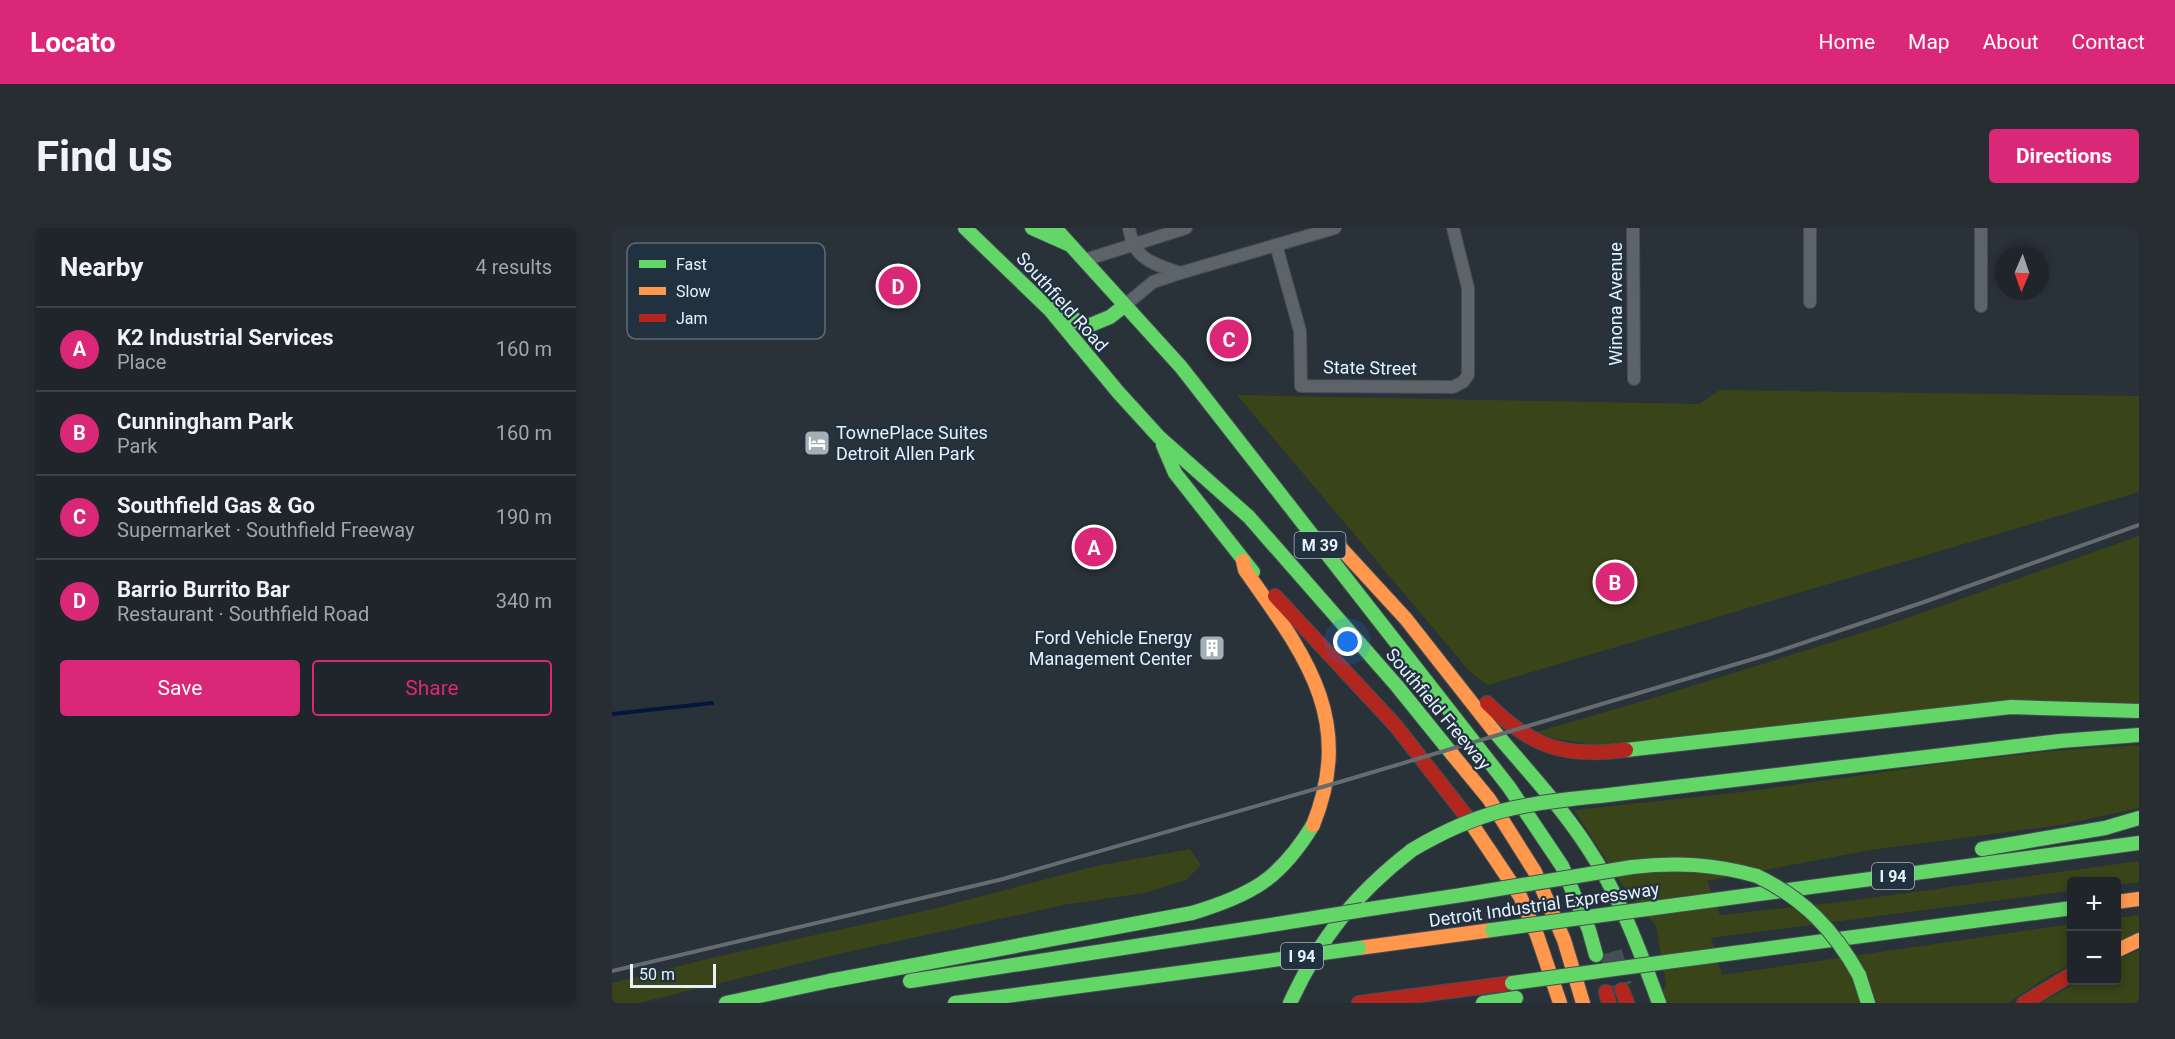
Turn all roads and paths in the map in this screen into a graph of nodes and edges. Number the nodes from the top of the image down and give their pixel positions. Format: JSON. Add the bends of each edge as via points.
{"nodes":[{"id":1,"x":965,"y":228,"type":"edge"},
{"id":2,"x":1032,"y":228,"type":"edge"},
{"id":3,"x":1055,"y":228,"type":"edge"},
{"id":4,"x":1129,"y":228,"type":"edge"},
{"id":5,"x":1186,"y":228,"type":"edge"},
{"id":6,"x":1335,"y":228,"type":"edge"},
{"id":7,"x":1453,"y":228,"type":"edge"},
{"id":8,"x":1633,"y":228,"type":"edge"},
{"id":9,"x":1810,"y":228,"type":"edge"},
{"id":10,"x":1981,"y":228,"type":"edge"},
{"id":11,"x":1131,"y":244,"type":"junction"},
{"id":12,"x":1072,"y":245,"type":"junction"},
{"id":13,"x":1276,"y":245,"type":"junction"},
{"id":14,"x":1085,"y":260,"type":"junction"},
{"id":15,"x":1180,"y":273,"type":"junction"},
{"id":16,"x":1038,"y":279,"type":"dead end"},
{"id":17,"x":1810,"y":302,"type":"dead end"},
{"id":18,"x":1125,"y":306,"type":"junction"},
{"id":19,"x":1981,"y":306,"type":"dead end"},
{"id":20,"x":1181,"y":367,"type":"junction"},
{"id":21,"x":1104,"y":376,"type":"joint"},
{"id":22,"x":1634,"y":379,"type":"dead end"},
{"id":23,"x":1159,"y":437,"type":"junction"},
{"id":24,"x":1243,"y":561,"type":"junction"},
{"id":25,"x":1406,"y":619,"type":"junction"},
{"id":26,"x":2139,"y":711,"type":"edge"},
{"id":27,"x":2139,"y":735,"type":"edge"},
{"id":28,"x":2139,"y":818,"type":"edge"},
{"id":29,"x":2139,"y":843,"type":"edge"},
{"id":30,"x":1967,"y":851,"type":"dead end"},
{"id":31,"x":1932,"y":857,"type":"dead end"},
{"id":32,"x":1562,"y":866,"type":"junction"},
{"id":33,"x":1506,"y":876,"type":"junction"},
{"id":34,"x":1821,"y":886,"type":"junction"},
{"id":35,"x":2139,"y":899,"type":"edge"},
{"id":36,"x":2121,"y":901,"type":"edge"},
{"id":37,"x":2067,"y":909,"type":"edge"},
{"id":38,"x":1603,"y":931,"type":"dead end"},
{"id":39,"x":2139,"y":940,"type":"edge"},
{"id":40,"x":2121,"y":949,"type":"edge"},
{"id":41,"x":1596,"y":955,"type":"tunnel mouth"},
{"id":42,"x":1621,"y":968,"type":"junction"},
{"id":43,"x":2067,"y":977,"type":"edge"},
{"id":44,"x":892,"y":984,"type":"dead end"},
{"id":45,"x":868,"y":988,"type":"dead end"},
{"id":46,"x":726,"y":1003,"type":"edge"},
{"id":47,"x":772,"y":1003,"type":"edge"},
{"id":48,"x":955,"y":1003,"type":"edge"},
{"id":49,"x":1290,"y":1003,"type":"edge"},
{"id":50,"x":1359,"y":1003,"type":"edge"},
{"id":51,"x":1483,"y":1003,"type":"edge"},
{"id":52,"x":1551,"y":1003,"type":"edge"},
{"id":53,"x":1560,"y":1003,"type":"edge"},
{"id":54,"x":1583,"y":1003,"type":"edge"},
{"id":55,"x":1659,"y":1003,"type":"edge"},
{"id":56,"x":1868,"y":1003,"type":"edge"},
{"id":57,"x":2024,"y":1003,"type":"edge"}],
"edges":[{"from":1,"to":21,"type":"highway","name":"Southfield Road","number":"M 39","via":[[1050,310]]},
{"from":2,"to":12,"type":"highway"},
{"from":3,"to":12,"type":"highway","number":"M 39"},
{"from":4,"to":11,"type":"street"},
{"from":5,"to":11,"type":"street"},
{"from":6,"to":13,"type":"street"},
{"from":7,"to":13,"type":"street","name":"State Street","via":[[1468,288],[1468,375],[1459,385],[1440,387],[1300,386],[1300,331]]},
{"from":8,"to":22,"type":"street","name":"Winona Avenue"},
{"from":9,"to":17,"type":"street"},
{"from":10,"to":19,"type":"street"},
{"from":11,"to":14,"type":"street"},
{"from":11,"to":15,"type":"street","via":[[1150,261]]},
{"from":12,"to":14,"type":"highway","number":"M 39"},
{"from":13,"to":15,"type":"street"},
{"from":14,"to":18,"type":"highway","number":"M 39"},
{"from":15,"to":18,"type":"street","via":[[1153,282]]},
{"from":16,"to":18,"type":"highway","via":[[1076,321],[1088,326]]},
{"from":18,"to":20,"type":"highway","number":"M 39"},
{"from":20,"to":25,"type":"highway","via":[[1201,378],[1328,533]]},
{"from":20,"to":32,"type":"highway","name":"Southfield Freeway","number":"M 39","via":[[1509,787]]},
{"from":21,"to":23,"type":"highway","name":"Southfield Freeway","number":"M 39"},
{"from":23,"to":24,"type":"highway","via":[[1175,473]]},
{"from":23,"to":54,"type":"highway","name":"Southfield Freeway","number":"M 39","via":[[1250,517],[1489,799],[1534,872],[1564,940]]},
{"from":24,"to":33,"type":"highway","via":[[1340,664],[1432,771],[1479,832]]},
{"from":24,"to":46,"type":"highway","via":[[1314,677],[1329,725],[1330,767],[1325,797],[1304,840],[1271,878],[1229,901],[1192,913]]},
{"from":25,"to":26,"type":"highway","via":[[1518,731],[1544,746],[1574,753],[1626,751],[2011,707]]},
{"from":25,"to":55,"type":"highway","via":[[1587,846],[1630,925]]},
{"from":27,"to":49,"type":"highway","bridge":true,"via":[[1539,803],[1479,816],[1412,850],[1365,888],[1329,931]]},
{"from":28,"to":30,"type":"highway","via":[[2105,828]]},
{"from":29,"to":34,"type":"highway","name":"Detroit Industrial Expressway","number":"I 94"},
{"from":31,"to":34,"type":"highway","via":[[1864,868]]},
{"from":32,"to":38,"type":"highway","via":[[1588,891]]},
{"from":32,"to":41,"type":"highway","name":"Southfield Freeway","number":"M 39"},
{"from":33,"to":52,"type":"highway"},
{"from":33,"to":53,"type":"highway","via":[[1519,895]]},
{"from":34,"to":48,"type":"highway","name":"Detroit Industrial Expressway","number":"I 94","bridge":true},
{"from":35,"to":36,"type":"highway"},
{"from":37,"to":42,"type":"highway","bridge":true},
{"from":39,"to":40,"type":"highway"},
{"from":42,"to":50,"type":"highway","bridge":true},
{"from":42,"to":51,"type":"highway","bridge":true,"via":[[1528,996]]},
{"from":43,"to":57,"type":"highway"},
{"from":44,"to":56,"type":"highway","bridge":true,"via":[[1680,862],[1704,863],[1757,876],[1803,902],[1833,931],[1849,955]]},
{"from":45,"to":47,"type":"highway"}]}
